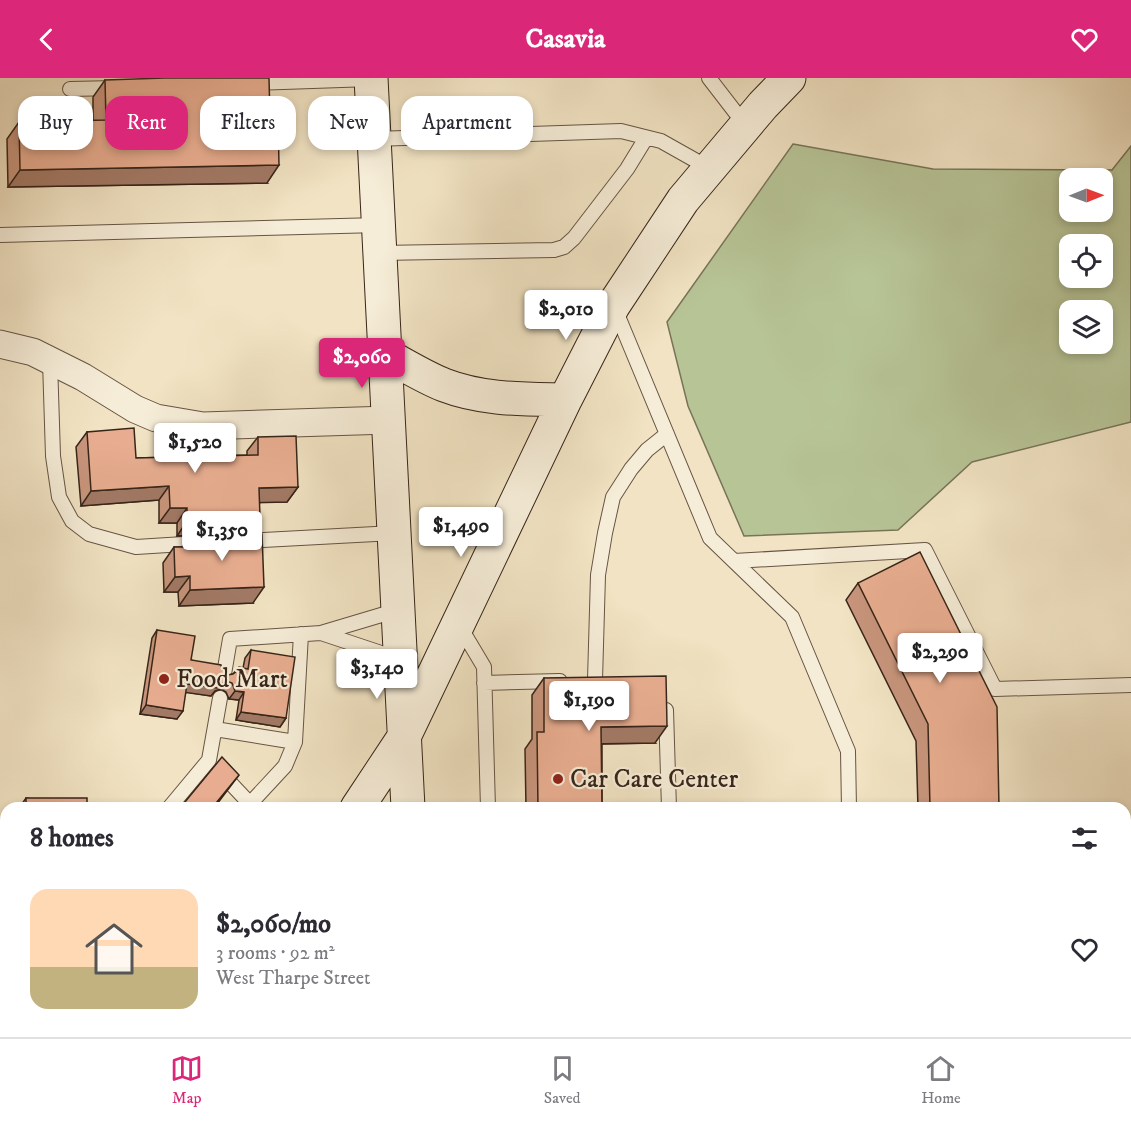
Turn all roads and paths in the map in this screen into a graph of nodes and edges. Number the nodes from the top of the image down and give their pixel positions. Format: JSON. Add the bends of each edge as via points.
{"nodes":[{"id":1,"x":371,"y":78,"type":"edge"},
{"id":2,"x":709,"y":78,"type":"edge"},
{"id":3,"x":789,"y":78,"type":"edge"},
{"id":4,"x":295,"y":80,"type":"edge"},
{"id":5,"x":236,"y":84,"type":"edge"},
{"id":6,"x":129,"y":87,"type":"edge"},
{"id":7,"x":70,"y":89,"type":"dead end"},
{"id":8,"x":372,"y":96,"type":"edge"},
{"id":9,"x":746,"y":126,"type":"junction"},
{"id":10,"x":646,"y":138,"type":"junction"},
{"id":11,"x":389,"y":139,"type":"edge"},
{"id":12,"x":375,"y":150,"type":"edge"},
{"id":13,"x":710,"y":168,"type":"junction"},
{"id":14,"x":0,"y":235,"type":"edge"},
{"id":15,"x":380,"y":239,"type":"junction"},
{"id":16,"x":614,"y":306,"type":"junction"},
{"id":17,"x":0,"y":344,"type":"edge"},
{"id":18,"x":386,"y":355,"type":"junction"},
{"id":19,"x":50,"y":361,"type":"junction"},
{"id":20,"x":565,"y":400,"type":"junction"},
{"id":21,"x":389,"y":420,"type":"junction"},
{"id":22,"x":667,"y":434,"type":"junction"},
{"id":23,"x":394,"y":533,"type":"junction"},
{"id":24,"x":734,"y":561,"type":"junction"},
{"id":25,"x":398,"y":610,"type":"junction"},
{"id":26,"x":458,"y":624,"type":"junction"},
{"id":27,"x":321,"y":633,"type":"junction"},
{"id":28,"x":301,"y":634,"type":"junction"},
{"id":29,"x":400,"y":660,"type":"junction"},
{"id":30,"x":224,"y":674,"type":"edge"},
{"id":31,"x":484,"y":683,"type":"junction"},
{"id":32,"x":1131,"y":685,"type":"edge"},
{"id":33,"x":666,"y":691,"type":"edge"},
{"id":34,"x":220,"y":698,"type":"edge"},
{"id":35,"x":215,"y":729,"type":"junction"},
{"id":36,"x":404,"y":737,"type":"junction"},
{"id":37,"x":295,"y":742,"type":"junction"},
{"id":38,"x":210,"y":760,"type":"junction"},
{"id":39,"x":174,"y":802,"type":"edge"},
{"id":40,"x":246,"y":802,"type":"edge"},
{"id":41,"x":254,"y":802,"type":"edge"},
{"id":42,"x":361,"y":802,"type":"edge"},
{"id":43,"x":408,"y":802,"type":"edge"},
{"id":44,"x":488,"y":802,"type":"edge"},
{"id":45,"x":669,"y":802,"type":"edge"},
{"id":46,"x":849,"y":802,"type":"edge"}],
"edges":[{"from":1,"to":4,"type":"lane"},
{"from":1,"to":8,"type":"main road"},
{"from":2,"to":9,"type":"lane"},
{"from":3,"to":9,"type":"main road"},
{"from":4,"to":5,"type":"lane"},
{"from":6,"to":7,"type":"lane"},
{"from":9,"to":13,"type":"main road"},
{"from":10,"to":11,"type":"lane","via":[[621,131]]},
{"from":10,"to":13,"type":"lane","via":[[661,141]]},
{"from":10,"to":15,"type":"lane","via":[[627,169],[564,247],[554,250]]},
{"from":12,"to":15,"type":"main road"},
{"from":13,"to":16,"type":"main road","via":[[683,200]]},
{"from":14,"to":15,"type":"lane"},
{"from":15,"to":18,"type":"main road"},
{"from":16,"to":20,"type":"main road"},
{"from":16,"to":22,"type":"lane"},
{"from":17,"to":19,"type":"street","via":[[33,352]]},
{"from":18,"to":20,"type":"main road","via":[[443,385],[475,395]]},
{"from":18,"to":21,"type":"main road"},
{"from":19,"to":21,"type":"street","via":[[156,418],[203,426]]},
{"from":19,"to":23,"type":"lane","via":[[58,497],[72,521],[89,534],[136,546]]},
{"from":20,"to":26,"type":"main road"},
{"from":21,"to":23,"type":"main road"},
{"from":22,"to":24,"type":"lane","via":[[710,538]]},
{"from":22,"to":31,"type":"lane","via":[[647,450],[613,497],[598,575],[589,680]]},
{"from":23,"to":25,"type":"main road"},
{"from":24,"to":32,"type":"lane","via":[[925,550],[994,689]]},
{"from":24,"to":46,"type":"lane","via":[[792,617],[848,751]]},
{"from":25,"to":27,"type":"lane"},
{"from":25,"to":29,"type":"main road"},
{"from":26,"to":31,"type":"lane","via":[[484,667]]},
{"from":26,"to":36,"type":"main road"},
{"from":27,"to":28,"type":"lane"},
{"from":27,"to":29,"type":"lane"},
{"from":28,"to":30,"type":"lane","via":[[230,639]]},
{"from":28,"to":37,"type":"lane"},
{"from":29,"to":36,"type":"main road"},
{"from":31,"to":44,"type":"lane"},
{"from":33,"to":45,"type":"lane"},
{"from":34,"to":35,"type":"lane"},
{"from":35,"to":37,"type":"lane"},
{"from":35,"to":38,"type":"lane"},
{"from":36,"to":42,"type":"main road"},
{"from":36,"to":43,"type":"main road"},
{"from":37,"to":41,"type":"lane","via":[[285,766]]},
{"from":38,"to":39,"type":"lane"},
{"from":38,"to":40,"type":"lane"}]}
